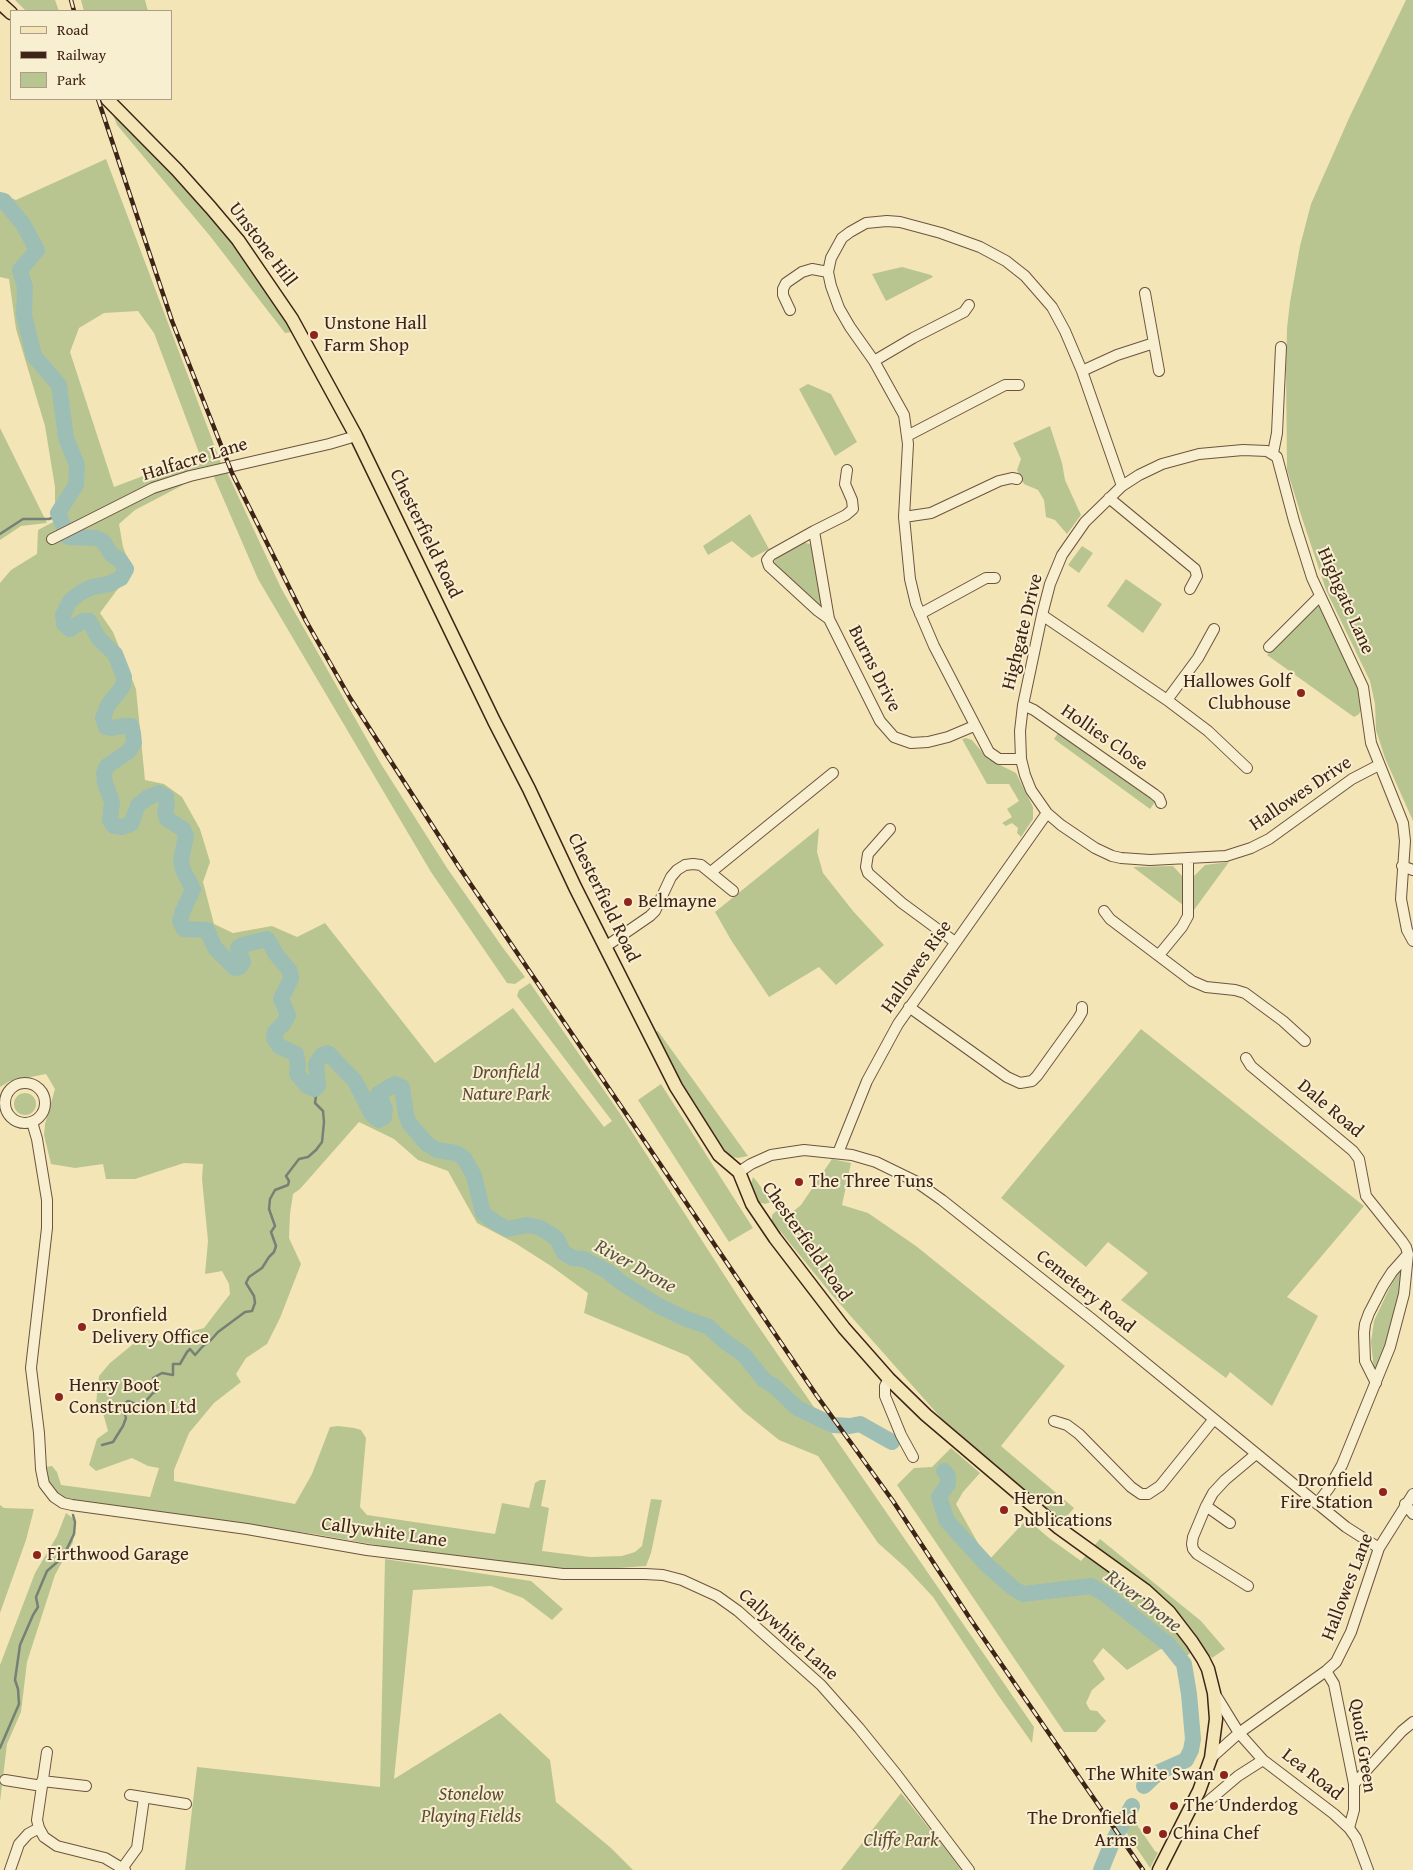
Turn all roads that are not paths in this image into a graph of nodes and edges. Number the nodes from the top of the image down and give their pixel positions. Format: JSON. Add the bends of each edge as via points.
{"nodes":[{"id":1,"x":0,"y":3,"type":"edge"},
{"id":2,"x":10,"y":12,"type":"edge"},
{"id":3,"x":108,"y":100,"type":"edge"},
{"id":4,"x":828,"y":272,"type":"junction"},
{"id":5,"x":1145,"y":293,"type":"dead end"},
{"id":6,"x":969,"y":305,"type":"dead end"},
{"id":7,"x":790,"y":310,"type":"dead end"},
{"id":8,"x":1154,"y":343,"type":"junction"},
{"id":9,"x":1281,"y":346,"type":"dead end"},
{"id":10,"x":874,"y":361,"type":"junction"},
{"id":11,"x":1082,"y":371,"type":"junction"},
{"id":12,"x":1159,"y":371,"type":"dead end"},
{"id":13,"x":1020,"y":385,"type":"dead end"},
{"id":14,"x":356,"y":436,"type":"junction"},
{"id":15,"x":907,"y":436,"type":"junction"},
{"id":16,"x":1273,"y":453,"type":"junction"},
{"id":17,"x":847,"y":470,"type":"dead end"},
{"id":18,"x":1017,"y":479,"type":"dead end"},
{"id":19,"x":1122,"y":486,"type":"junction"},
{"id":20,"x":1109,"y":498,"type":"junction"},
{"id":21,"x":904,"y":517,"type":"junction"},
{"id":22,"x":814,"y":531,"type":"junction"},
{"id":23,"x":55,"y":538,"type":"dead end"},
{"id":24,"x":995,"y":578,"type":"dead end"},
{"id":25,"x":1190,"y":589,"type":"dead end"},
{"id":26,"x":1320,"y":596,"type":"junction"},
{"id":27,"x":920,"y":614,"type":"junction"},
{"id":28,"x":1042,"y":615,"type":"junction"},
{"id":29,"x":829,"y":619,"type":"junction"},
{"id":30,"x":1214,"y":629,"type":"dead end"},
{"id":31,"x":1269,"y":647,"type":"dead end"},
{"id":32,"x":1167,"y":700,"type":"junction"},
{"id":33,"x":1023,"y":705,"type":"junction"},
{"id":34,"x":974,"y":726,"type":"junction"},
{"id":35,"x":1021,"y":759,"type":"junction"},
{"id":36,"x":1379,"y":765,"type":"junction"},
{"id":37,"x":1247,"y":768,"type":"dead end"},
{"id":38,"x":833,"y":773,"type":"dead end"},
{"id":39,"x":1161,"y":803,"type":"dead end"},
{"id":40,"x":1047,"y":813,"type":"junction"},
{"id":41,"x":890,"y":829,"type":"dead end"},
{"id":42,"x":1188,"y":859,"type":"junction"},
{"id":43,"x":1402,"y":866,"type":"junction"},
{"id":44,"x":1413,"y":870,"type":"edge"},
{"id":45,"x":711,"y":872,"type":"junction"},
{"id":46,"x":733,"y":891,"type":"dead end"},
{"id":47,"x":1104,"y":911,"type":"dead end"},
{"id":48,"x":1413,"y":941,"type":"edge"},
{"id":49,"x":955,"y":942,"type":"junction"},
{"id":50,"x":605,"y":947,"type":"junction"},
{"id":51,"x":1159,"y":955,"type":"junction"},
{"id":52,"x":909,"y":1007,"type":"junction"},
{"id":53,"x":1082,"y":1007,"type":"dead end"},
{"id":54,"x":1305,"y":1041,"type":"dead end"},
{"id":55,"x":1246,"y":1058,"type":"dead end"},
{"id":56,"x":32,"y":1122,"type":"dead end"},
{"id":57,"x":838,"y":1153,"type":"junction"},
{"id":58,"x":739,"y":1172,"type":"junction"},
{"id":59,"x":1409,"y":1248,"type":"edge"},
{"id":60,"x":889,"y":1380,"type":"junction"},
{"id":61,"x":1376,"y":1383,"type":"junction"},
{"id":62,"x":1214,"y":1419,"type":"junction"},
{"id":63,"x":1054,"y":1420,"type":"dead end"},
{"id":64,"x":1256,"y":1454,"type":"junction"},
{"id":65,"x":913,"y":1457,"type":"dead end"},
{"id":66,"x":1413,"y":1494,"type":"edge"},
{"id":67,"x":1317,"y":1504,"type":"junction"},
{"id":68,"x":1405,"y":1504,"type":"junction"},
{"id":69,"x":1206,"y":1506,"type":"junction"},
{"id":70,"x":1413,"y":1514,"type":"edge"},
{"id":71,"x":1230,"y":1523,"type":"dead end"},
{"id":72,"x":1379,"y":1548,"type":"junction"},
{"id":73,"x":1248,"y":1586,"type":"dead end"},
{"id":74,"x":1326,"y":1671,"type":"junction"},
{"id":75,"x":1214,"y":1693,"type":"junction"},
{"id":76,"x":1413,"y":1722,"type":"edge"},
{"id":77,"x":1239,"y":1733,"type":"junction"},
{"id":78,"x":47,"y":1752,"type":"dead end"},
{"id":79,"x":1211,"y":1758,"type":"junction"},
{"id":80,"x":1263,"y":1760,"type":"junction"},
{"id":81,"x":5,"y":1780,"type":"dead end"},
{"id":82,"x":42,"y":1783,"type":"junction"},
{"id":83,"x":1354,"y":1784,"type":"junction"},
{"id":84,"x":86,"y":1786,"type":"dead end"},
{"id":85,"x":130,"y":1795,"type":"dead end"},
{"id":86,"x":144,"y":1798,"type":"junction"},
{"id":87,"x":186,"y":1804,"type":"dead end"},
{"id":88,"x":1206,"y":1804,"type":"dead end"},
{"id":89,"x":39,"y":1828,"type":"junction"},
{"id":90,"x":1350,"y":1828,"type":"junction"},
{"id":91,"x":123,"y":1869,"type":"edge"},
{"id":92,"x":10,"y":1870,"type":"edge"},
{"id":93,"x":969,"y":1870,"type":"edge"},
{"id":94,"x":1159,"y":1870,"type":"edge"},
{"id":95,"x":1368,"y":1870,"type":"edge"}],
"edges":[{"from":1,"to":2,"type":"main road"},
{"from":3,"to":14,"type":"main road","name":"Unstone Hill","via":[[177,170],[238,240],[292,318]]},
{"from":4,"to":7,"type":"street","via":[[807,270],[786,283],[783,296]]},
{"from":4,"to":10,"type":"street","via":[[839,308]]},
{"from":4,"to":11,"type":"street","via":[[830,258],[842,238],[858,227],[875,222],[921,226],[974,245],[1006,261],[1038,289],[1061,323]]},
{"from":5,"to":8,"type":"street"},
{"from":6,"to":10,"type":"street","via":[[964,312]]},
{"from":8,"to":11,"type":"street"},
{"from":8,"to":12,"type":"street"},
{"from":9,"to":16,"type":"street"},
{"from":10,"to":15,"type":"street","via":[[904,415]]},
{"from":11,"to":19,"type":"street"},
{"from":13,"to":15,"type":"street","via":[[1005,385]]},
{"from":14,"to":23,"type":"street","name":"Halfacre Lane","via":[[153,488]]},
{"from":14,"to":50,"type":"main road","name":"Chesterfield Road"},
{"from":15,"to":21,"type":"street"},
{"from":16,"to":19,"type":"street","name":"Highgate Drive","via":[[1242,450],[1175,459]]},
{"from":16,"to":26,"type":"street","name":"Highgate Lane","via":[[1279,463],[1294,521]]},
{"from":17,"to":22,"type":"street","name":"Burns Drive","via":[[845,484],[852,509]]},
{"from":18,"to":21,"type":"street","via":[[999,481],[931,514]]},
{"from":19,"to":20,"type":"street","name":"Highgate Drive"},
{"from":20,"to":25,"type":"street","via":[[1195,568],[1197,576]]},
{"from":20,"to":28,"type":"street","name":"Highgate Drive","via":[[1084,522],[1062,555]]},
{"from":21,"to":27,"type":"street","via":[[912,589]]},
{"from":22,"to":29,"type":"street","name":"Burns Drive"},
{"from":22,"to":29,"type":"street","name":"Burns Drive","via":[[767,560],[769,566]]},
{"from":24,"to":27,"type":"street","via":[[986,578]]},
{"from":26,"to":31,"type":"street"},
{"from":26,"to":36,"type":"street","name":"Highgate Lane","via":[[1357,672],[1371,743]]},
{"from":27,"to":34,"type":"street"},
{"from":28,"to":32,"type":"street"},
{"from":28,"to":33,"type":"street","name":"Highgate Drive"},
{"from":29,"to":34,"type":"street","name":"Burns Drive","via":[[880,721],[894,737],[910,743],[928,742]]},
{"from":30,"to":32,"type":"street","via":[[1198,658]]},
{"from":32,"to":37,"type":"street","via":[[1208,731]]},
{"from":33,"to":35,"type":"street","name":"Highgate Drive"},
{"from":33,"to":39,"type":"street","name":"Hollies Close","via":[[1139,783]]},
{"from":34,"to":35,"type":"street","via":[[994,756],[1006,760]]},
{"from":35,"to":40,"type":"street","name":"Highgate Drive","via":[[1031,790]]},
{"from":36,"to":42,"type":"street","name":"Hallowes Drive","via":[[1357,775],[1269,839],[1234,854]]},
{"from":36,"to":43,"type":"street","name":"Highgate Lane","via":[[1405,831]]},
{"from":38,"to":45,"type":"street"},
{"from":40,"to":42,"type":"street","name":"Hallowes Drive","via":[[1095,848],[1112,856],[1136,860]]},
{"from":40,"to":49,"type":"street","name":"Hallowes Rise"},
{"from":41,"to":49,"type":"street","via":[[868,854],[868,873]]},
{"from":42,"to":51,"type":"street","via":[[1188,916]]},
{"from":43,"to":44,"type":"street"},
{"from":43,"to":48,"type":"street","via":[[1401,899],[1407,930]]},
{"from":45,"to":46,"type":"street"},
{"from":45,"to":50,"type":"street","via":[[693,864],[677,870],[655,911]]},
{"from":47,"to":51,"type":"street"},
{"from":49,"to":52,"type":"street","name":"Hallowes Rise"},
{"from":50,"to":58,"type":"main road","name":"Chesterfield Road","via":[[684,1101],[719,1155]]},
{"from":51,"to":54,"type":"street","via":[[1200,985],[1236,990],[1255,999]]},
{"from":52,"to":53,"type":"street","via":[[1020,1083],[1032,1081],[1037,1076],[1078,1020]]},
{"from":52,"to":57,"type":"street","name":"Hallowes Rise","via":[[867,1081]]},
{"from":55,"to":59,"type":"street","name":"Dale Road","via":[[1251,1066],[1354,1151],[1359,1159],[1366,1196]]},
{"from":56,"to":93,"type":"street","name":"Callywhite Lane","via":[[47,1200],[47,1228],[31,1368],[41,1469],[44,1484],[54,1497],[72,1505],[367,1550],[563,1574],[663,1575],[700,1588],[738,1611],[821,1685],[897,1775]]},
{"from":57,"to":58,"type":"street","name":"Cemetery Road","via":[[781,1152]]},
{"from":57,"to":62,"type":"street","name":"Cemetery Road","via":[[876,1162],[916,1182],[942,1200]]},
{"from":58,"to":60,"type":"main road","name":"Chesterfield Road","via":[[752,1204],[790,1260]]},
{"from":59,"to":61,"type":"street","via":[[1402,1302]]},
{"from":59,"to":61,"type":"street","via":[[1383,1286],[1365,1324],[1366,1361]]},
{"from":60,"to":65,"type":"street","via":[[885,1396]]},
{"from":60,"to":75,"type":"main road","name":"Chesterfield Road","via":[[1059,1528],[1145,1590],[1169,1612],[1203,1659]]},
{"from":61,"to":67,"type":"street","via":[[1342,1465]]},
{"from":62,"to":63,"type":"street","via":[[1160,1486],[1148,1494],[1141,1494],[1131,1487],[1079,1434]]},
{"from":62,"to":64,"type":"street","name":"Cemetery Road"},
{"from":64,"to":67,"type":"street","name":"Cemetery Road"},
{"from":64,"to":69,"type":"street","via":[[1225,1480]]},
{"from":66,"to":68,"type":"street","name":"Hallowes Lane"},
{"from":67,"to":72,"type":"street","name":"Cemetery Road"},
{"from":68,"to":70,"type":"street"},
{"from":68,"to":72,"type":"street","name":"Hallowes Lane"},
{"from":69,"to":71,"type":"street"},
{"from":69,"to":73,"type":"street","via":[[1193,1537],[1193,1549]]},
{"from":72,"to":74,"type":"street","name":"Hallowes Lane","via":[[1351,1632],[1336,1662]]},
{"from":74,"to":77,"type":"street","name":"Hallowes Lane"},
{"from":74,"to":83,"type":"street","name":"Quoit Green","via":[[1334,1684]]},
{"from":75,"to":77,"type":"street","name":"Lea Road"},
{"from":75,"to":79,"type":"main road","name":"Chesterfield Road","via":[[1216,1719]]},
{"from":76,"to":83,"type":"street"},
{"from":77,"to":79,"type":"street","name":"Hallowes Lane"},
{"from":77,"to":80,"type":"street","name":"Lea Road"},
{"from":78,"to":82,"type":"street"},
{"from":79,"to":94,"type":"main road","name":"Chesterfield Road","via":[[1199,1791]]},
{"from":80,"to":88,"type":"street","name":"Lea Road","via":[[1238,1776]]},
{"from":80,"to":90,"type":"street","name":"Lea Road"},
{"from":81,"to":82,"type":"street"},
{"from":82,"to":84,"type":"street"},
{"from":82,"to":89,"type":"street","via":[[37,1820]]},
{"from":83,"to":90,"type":"street","name":"Quoit Green"},
{"from":85,"to":86,"type":"street"},
{"from":86,"to":87,"type":"street"},
{"from":86,"to":91,"type":"street","via":[[137,1848]]},
{"from":89,"to":91,"type":"street","via":[[44,1837],[57,1846],[104,1858]]},
{"from":89,"to":92,"type":"street","via":[[19,1844]]},
{"from":90,"to":95,"type":"street","name":"Lea Road"}]}
